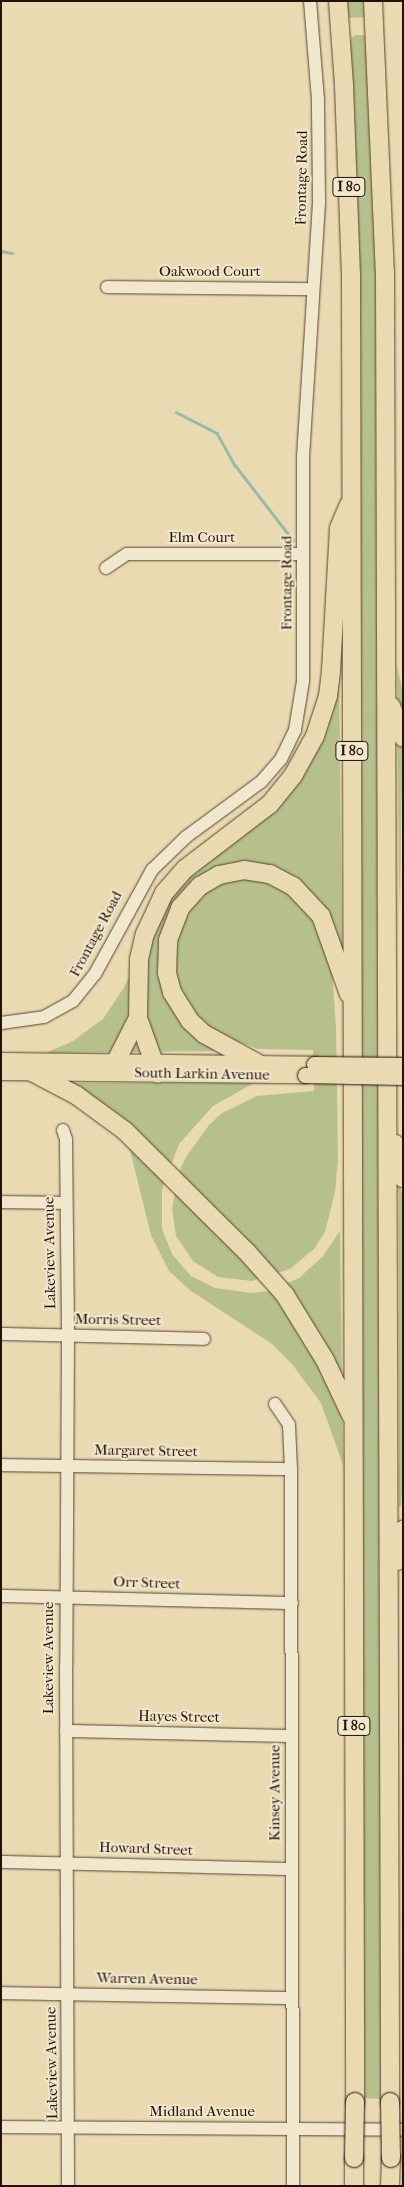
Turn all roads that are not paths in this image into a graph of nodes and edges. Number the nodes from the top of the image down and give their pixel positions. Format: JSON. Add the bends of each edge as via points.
{"nodes":[{"id":1,"x":310,"y":1,"type":"edge"},
{"id":2,"x":338,"y":1,"type":"edge"},
{"id":3,"x":373,"y":1,"type":"edge"},
{"id":4,"x":107,"y":287,"type":"dead end"},
{"id":5,"x":313,"y":289,"type":"junction"},
{"id":6,"x":351,"y":500,"type":"junction"},
{"id":7,"x":302,"y":554,"type":"junction"},
{"id":8,"x":106,"y":568,"type":"dead end"},
{"id":9,"x":386,"y":681,"type":"junction"},
{"id":10,"x":403,"y":738,"type":"edge"},
{"id":11,"x":352,"y":1002,"type":"junction"},
{"id":12,"x":138,"y":1018,"type":"junction"},
{"id":13,"x":1,"y":1023,"type":"edge"},
{"id":14,"x":1,"y":1060,"type":"edge"},
{"id":15,"x":116,"y":1062,"type":"junction"},
{"id":16,"x":256,"y":1063,"type":"junction"},
{"id":17,"x":403,"y":1065,"type":"edge"},
{"id":18,"x":156,"y":1068,"type":"junction"},
{"id":19,"x":309,"y":1070,"type":"junction"},
{"id":20,"x":1,"y":1072,"type":"edge"},
{"id":21,"x":32,"y":1072,"type":"junction"},
{"id":22,"x":403,"y":1077,"type":"edge"},
{"id":23,"x":388,"y":1126,"type":"junction"},
{"id":24,"x":63,"y":1130,"type":"dead end"},
{"id":25,"x":403,"y":1178,"type":"edge"},
{"id":26,"x":1,"y":1202,"type":"edge"},
{"id":27,"x":66,"y":1203,"type":"junction"},
{"id":28,"x":1,"y":1334,"type":"edge"},
{"id":29,"x":68,"y":1335,"type":"junction"},
{"id":30,"x":204,"y":1339,"type":"dead end"},
{"id":31,"x":275,"y":1404,"type":"dead end"},
{"id":32,"x":353,"y":1418,"type":"junction"},
{"id":33,"x":1,"y":1465,"type":"edge"},
{"id":34,"x":66,"y":1465,"type":"junction"},
{"id":35,"x":290,"y":1469,"type":"junction"},
{"id":36,"x":403,"y":1530,"type":"edge"},
{"id":37,"x":1,"y":1596,"type":"edge"},
{"id":38,"x":66,"y":1597,"type":"junction"},
{"id":39,"x":292,"y":1603,"type":"junction"},
{"id":40,"x":389,"y":1603,"type":"junction"},
{"id":41,"x":66,"y":1731,"type":"junction"},
{"id":42,"x":292,"y":1736,"type":"junction"},
{"id":43,"x":1,"y":1862,"type":"edge"},
{"id":44,"x":68,"y":1863,"type":"junction"},
{"id":45,"x":291,"y":1869,"type":"junction"},
{"id":46,"x":1,"y":1993,"type":"edge"},
{"id":47,"x":68,"y":1994,"type":"junction"},
{"id":48,"x":292,"y":1998,"type":"junction"},
{"id":49,"x":1,"y":2127,"type":"edge"},
{"id":50,"x":69,"y":2127,"type":"junction"},
{"id":51,"x":294,"y":2129,"type":"junction"},
{"id":52,"x":403,"y":2130,"type":"edge"},
{"id":53,"x":68,"y":2186,"type":"edge"},
{"id":54,"x":293,"y":2186,"type":"edge"},
{"id":55,"x":354,"y":2186,"type":"edge"},
{"id":56,"x":390,"y":2186,"type":"edge"}],
"edges":[{"from":1,"to":5,"type":"street","name":"Frontage Road","via":[[320,150]]},
{"from":2,"to":6,"type":"highway","number":"I 80","via":[[350,213]]},
{"from":3,"to":9,"type":"highway","number":"I 80","via":[[386,271]]},
{"from":4,"to":5,"type":"street","name":"Oakwood Court"},
{"from":5,"to":7,"type":"street","name":"Frontage Road","via":[[303,448]]},
{"from":6,"to":11,"type":"highway","number":"I 80"},
{"from":6,"to":12,"type":"highway","via":[[338,528],[331,671],[328,696],[315,736],[294,774],[270,804],[185,869],[164,893],[145,934],[139,959]]},
{"from":7,"to":8,"type":"street","name":"Elm Court","via":[[128,554]]},
{"from":7,"to":13,"type":"street","name":"Frontage Road","via":[[302,694],[295,730],[281,759],[250,792],[160,860],[141,884],[95,974],[73,1001],[44,1017]]},
{"from":9,"to":10,"type":"highway","via":[[393,716]]},
{"from":9,"to":23,"type":"highway","number":"I 80"},
{"from":11,"to":16,"type":"highway","via":[[326,928],[302,894],[282,880],[257,871],[233,871],[210,879],[180,908],[168,940],[167,973],[172,992],[190,1021],[212,1039]]},
{"from":11,"to":32,"type":"highway","number":"I 80"},
{"from":12,"to":15,"type":"highway"},
{"from":12,"to":18,"type":"highway"},
{"from":14,"to":15,"type":"main road","name":"South Larkin Avenue"},
{"from":15,"to":18,"type":"main road","name":"South Larkin Avenue"},
{"from":16,"to":18,"type":"main road","name":"South Larkin Avenue"},
{"from":16,"to":19,"type":"main road","name":"South Larkin Avenue"},
{"from":17,"to":19,"type":"main road","name":"South Larkin Avenue","bridge":true},
{"from":18,"to":19,"type":"main road","name":"South Larkin Avenue"},
{"from":18,"to":21,"type":"main road","name":"South Larkin Avenue"},
{"from":19,"to":22,"type":"main road","name":"South Larkin Avenue","bridge":true},
{"from":20,"to":21,"type":"main road","name":"South Larkin Avenue"},
{"from":21,"to":32,"type":"highway","via":[[84,1099],[125,1131],[246,1251],[285,1295],[325,1360]]},
{"from":23,"to":25,"type":"highway"},
{"from":23,"to":40,"type":"highway","number":"I 80"},
{"from":24,"to":27,"type":"street","name":"Lakeview Avenue","via":[[66,1139]]},
{"from":26,"to":27,"type":"street"},
{"from":27,"to":29,"type":"street","name":"Lakeview Avenue"},
{"from":28,"to":29,"type":"street","name":"Morris Street"},
{"from":29,"to":30,"type":"street","name":"Morris Street"},
{"from":29,"to":34,"type":"street","name":"Lakeview Avenue"},
{"from":31,"to":35,"type":"street","name":"Kinsey Avenue","via":[[289,1425]]},
{"from":32,"to":55,"type":"highway","number":"I 80","bridge":true},
{"from":33,"to":34,"type":"street","name":"Margaret Street"},
{"from":34,"to":35,"type":"street","name":"Margaret Street"},
{"from":34,"to":38,"type":"street","name":"Lakeview Avenue"},
{"from":35,"to":39,"type":"street","name":"Kinsey Avenue"},
{"from":36,"to":40,"type":"highway"},
{"from":37,"to":38,"type":"street","name":"Orr Street"},
{"from":38,"to":39,"type":"street","name":"Orr Street"},
{"from":38,"to":41,"type":"street","name":"Lakeview Avenue"},
{"from":39,"to":42,"type":"street","name":"Kinsey Avenue"},
{"from":40,"to":56,"type":"highway","number":"I 80","bridge":true},
{"from":41,"to":42,"type":"street","name":"Hayes Street"},
{"from":41,"to":44,"type":"street","name":"Lakeview Avenue"},
{"from":42,"to":45,"type":"street","name":"Kinsey Avenue"},
{"from":43,"to":44,"type":"street","name":"Howard Street"},
{"from":44,"to":45,"type":"street","name":"Howard Street"},
{"from":44,"to":47,"type":"street","name":"Lakeview Avenue"},
{"from":45,"to":48,"type":"street","name":"Kinsey Avenue"},
{"from":46,"to":47,"type":"street","name":"Warren Avenue"},
{"from":47,"to":48,"type":"street","name":"Warren Avenue"},
{"from":47,"to":50,"type":"street","name":"Lakeview Avenue"},
{"from":48,"to":51,"type":"street","name":"Kinsey Avenue"},
{"from":49,"to":50,"type":"street","name":"Midland Avenue"},
{"from":50,"to":51,"type":"street","name":"Midland Avenue"},
{"from":50,"to":53,"type":"street","name":"Lakeview Avenue"},
{"from":51,"to":52,"type":"street","name":"Midland Avenue"},
{"from":51,"to":54,"type":"street","name":"Kinsey Avenue"}]}
